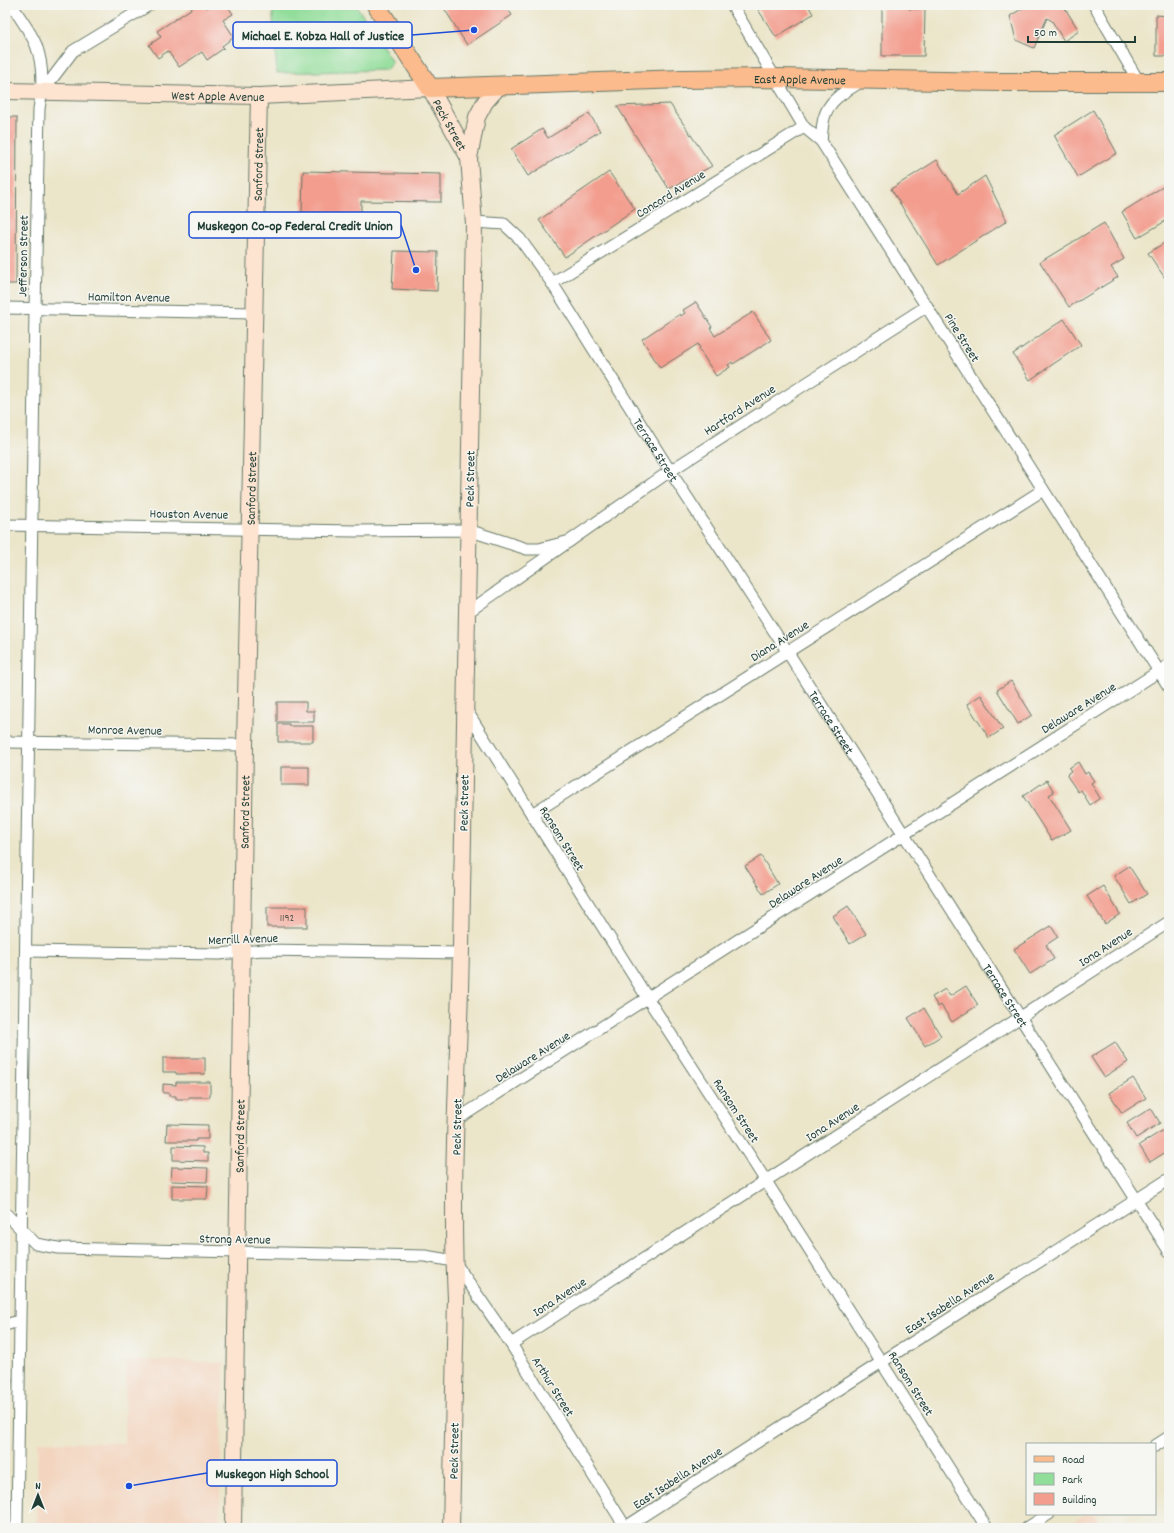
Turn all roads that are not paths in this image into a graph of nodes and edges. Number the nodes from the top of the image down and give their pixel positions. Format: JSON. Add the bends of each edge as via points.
{"nodes":[{"id":1,"x":12,"y":5,"type":"edge"},
{"id":2,"x":149,"y":5,"type":"edge"},
{"id":3,"x":376,"y":5,"type":"edge"},
{"id":4,"x":732,"y":5,"type":"edge"},
{"id":5,"x":1094,"y":5,"type":"edge"},
{"id":6,"x":776,"y":78,"type":"junction"},
{"id":7,"x":866,"y":79,"type":"junction"},
{"id":8,"x":1139,"y":82,"type":"junction"},
{"id":9,"x":1169,"y":82,"type":"edge"},
{"id":10,"x":500,"y":85,"type":"junction"},
{"id":11,"x":430,"y":88,"type":"junction"},
{"id":12,"x":5,"y":91,"type":"edge"},
{"id":13,"x":42,"y":92,"type":"junction"},
{"id":14,"x":258,"y":96,"type":"junction"},
{"id":15,"x":804,"y":127,"type":"junction"},
{"id":16,"x":821,"y":141,"type":"junction"},
{"id":17,"x":469,"y":158,"type":"junction"},
{"id":18,"x":474,"y":222,"type":"junction"},
{"id":19,"x":552,"y":283,"type":"junction"},
{"id":20,"x":927,"y":306,"type":"junction"},
{"id":21,"x":5,"y":308,"type":"edge"},
{"id":22,"x":35,"y":309,"type":"junction"},
{"id":23,"x":254,"y":313,"type":"junction"},
{"id":24,"x":670,"y":471,"type":"junction"},
{"id":25,"x":1043,"y":490,"type":"junction"},
{"id":26,"x":5,"y":525,"type":"edge"},
{"id":27,"x":32,"y":525,"type":"junction"},
{"id":28,"x":250,"y":528,"type":"junction"},
{"id":29,"x":468,"y":530,"type":"junction"},
{"id":30,"x":570,"y":541,"type":"junction"},
{"id":31,"x":468,"y":612,"type":"junction"},
{"id":32,"x":788,"y":651,"type":"junction"},
{"id":33,"x":1169,"y":665,"type":"edge"},
{"id":34,"x":1159,"y":672,"type":"junction"},
{"id":35,"x":1169,"y":687,"type":"edge"},
{"id":36,"x":465,"y":707,"type":"junction"},
{"id":37,"x":5,"y":742,"type":"edge"},
{"id":38,"x":29,"y":742,"type":"junction"},
{"id":39,"x":245,"y":745,"type":"junction"},
{"id":40,"x":532,"y":814,"type":"junction"},
{"id":41,"x":904,"y":834,"type":"junction"},
{"id":42,"x":1169,"y":922,"type":"edge"},
{"id":43,"x":26,"y":951,"type":"junction"},
{"id":44,"x":242,"y":953,"type":"junction"},
{"id":45,"x":461,"y":953,"type":"junction"},
{"id":46,"x":648,"y":999,"type":"junction"},
{"id":47,"x":1021,"y":1017,"type":"junction"},
{"id":48,"x":456,"y":1120,"type":"junction"},
{"id":49,"x":1169,"y":1179,"type":"edge"},
{"id":50,"x":765,"y":1180,"type":"junction"},
{"id":51,"x":1136,"y":1200,"type":"junction"},
{"id":52,"x":5,"y":1213,"type":"edge"},
{"id":53,"x":20,"y":1229,"type":"junction"},
{"id":54,"x":1169,"y":1250,"type":"edge"},
{"id":55,"x":237,"y":1252,"type":"junction"},
{"id":56,"x":454,"y":1261,"type":"junction"},
{"id":57,"x":19,"y":1321,"type":"junction"},
{"id":58,"x":5,"y":1325,"type":"edge"},
{"id":59,"x":511,"y":1344,"type":"junction"},
{"id":60,"x":882,"y":1362,"type":"junction"},
{"id":61,"x":1169,"y":1437,"type":"edge"},
{"id":62,"x":1156,"y":1445,"type":"edge"},
{"id":63,"x":1047,"y":1515,"type":"edge"},
{"id":64,"x":16,"y":1526,"type":"edge"},
{"id":65,"x":233,"y":1528,"type":"edge"},
{"id":66,"x":451,"y":1528,"type":"edge"},
{"id":67,"x":626,"y":1528,"type":"edge"},
{"id":68,"x":988,"y":1528,"type":"edge"},
{"id":69,"x":1027,"y":1528,"type":"edge"}],
"edges":[{"from":1,"to":13,"type":"street","name":"Jefferson Street","via":[[36,43],[42,66]]},
{"from":2,"to":13,"type":"street","via":[[73,51]]},
{"from":3,"to":11,"type":"main road"},
{"from":4,"to":6,"type":"street","name":"Pine Street"},
{"from":5,"to":8,"type":"street"},
{"from":6,"to":7,"type":"main road","name":"East Apple Avenue"},
{"from":6,"to":10,"type":"main road","name":"East Apple Avenue"},
{"from":6,"to":15,"type":"street","name":"Pine Street"},
{"from":7,"to":8,"type":"main road","name":"East Apple Avenue"},
{"from":7,"to":16,"type":"street","via":[[840,94],[831,104],[824,118]]},
{"from":8,"to":9,"type":"main road","name":"East Apple Avenue"},
{"from":10,"to":11,"type":"main road","name":"East Apple Avenue"},
{"from":10,"to":17,"type":"street","via":[[485,102],[477,117]]},
{"from":11,"to":14,"type":"street","name":"West Apple Avenue"},
{"from":11,"to":17,"type":"street","name":"Peck Street"},
{"from":12,"to":13,"type":"street","name":"West Apple Avenue"},
{"from":13,"to":14,"type":"street","name":"West Apple Avenue"},
{"from":13,"to":22,"type":"street","name":"Jefferson Street","via":[[39,109]]},
{"from":14,"to":23,"type":"street","name":"Sanford Street"},
{"from":15,"to":16,"type":"street","name":"Pine Street"},
{"from":15,"to":19,"type":"street","name":"Concord Avenue"},
{"from":16,"to":20,"type":"street","name":"Pine Street"},
{"from":17,"to":18,"type":"street","name":"Peck Street"},
{"from":18,"to":19,"type":"street","name":"Terrace Street","via":[[504,224],[520,239]]},
{"from":18,"to":29,"type":"street","name":"Peck Street"},
{"from":19,"to":24,"type":"street","name":"Terrace Street"},
{"from":20,"to":24,"type":"street","name":"Hartford Avenue"},
{"from":20,"to":25,"type":"street","name":"Pine Street"},
{"from":21,"to":22,"type":"street","name":"Hamilton Avenue"},
{"from":22,"to":23,"type":"street","name":"Hamilton Avenue"},
{"from":22,"to":27,"type":"street","name":"Jefferson Street"},
{"from":23,"to":28,"type":"street","name":"Sanford Street"},
{"from":24,"to":30,"type":"street","name":"Hartford Avenue"},
{"from":24,"to":32,"type":"street","name":"Terrace Street"},
{"from":25,"to":32,"type":"street","name":"Diana Avenue"},
{"from":25,"to":34,"type":"street","name":"Pine Street"},
{"from":26,"to":27,"type":"street","name":"Houston Avenue"},
{"from":27,"to":28,"type":"street","name":"Houston Avenue"},
{"from":27,"to":38,"type":"street","name":"Jefferson Street"},
{"from":28,"to":29,"type":"street","name":"Houston Avenue","via":[[356,531]]},
{"from":28,"to":39,"type":"street","name":"Sanford Street"},
{"from":29,"to":30,"type":"street","name":"Hartford Avenue","via":[[527,549],[539,549]]},
{"from":29,"to":31,"type":"street","name":"Peck Street"},
{"from":30,"to":31,"type":"street","name":"Hartford Avenue"},
{"from":31,"to":36,"type":"street","name":"Peck Street"},
{"from":32,"to":40,"type":"street","name":"Diana Avenue"},
{"from":32,"to":41,"type":"street","name":"Terrace Street"},
{"from":33,"to":34,"type":"street","name":"Delaware Avenue"},
{"from":34,"to":35,"type":"street","name":"Pine Street"},
{"from":34,"to":41,"type":"street","name":"Delaware Avenue"},
{"from":36,"to":40,"type":"street","name":"Ransom Street"},
{"from":36,"to":45,"type":"street","name":"Peck Street"},
{"from":37,"to":38,"type":"street","name":"Monroe Avenue"},
{"from":38,"to":39,"type":"street","name":"Monroe Avenue"},
{"from":38,"to":43,"type":"street","name":"Jefferson Street"},
{"from":39,"to":44,"type":"street","name":"Sanford Street"},
{"from":40,"to":46,"type":"street","name":"Ransom Street"},
{"from":41,"to":46,"type":"street","name":"Delaware Avenue"},
{"from":41,"to":47,"type":"street","name":"Terrace Street"},
{"from":42,"to":47,"type":"street","name":"Iona Avenue"},
{"from":43,"to":44,"type":"street","name":"Merrill Avenue"},
{"from":43,"to":53,"type":"street","name":"Jefferson Street"},
{"from":44,"to":45,"type":"street","name":"Merrill Avenue","via":[[263,950]]},
{"from":44,"to":55,"type":"street","name":"Sanford Street"},
{"from":45,"to":48,"type":"street","name":"Peck Street"},
{"from":46,"to":48,"type":"street","name":"Delaware Avenue"},
{"from":46,"to":50,"type":"street","name":"Ransom Street"},
{"from":47,"to":50,"type":"street","name":"Iona Avenue"},
{"from":47,"to":51,"type":"street","name":"Terrace Street"},
{"from":48,"to":56,"type":"street","name":"Peck Street"},
{"from":49,"to":51,"type":"street","name":"East Isabella Avenue"},
{"from":50,"to":59,"type":"street","name":"Iona Avenue"},
{"from":50,"to":60,"type":"street","name":"Ransom Street"},
{"from":51,"to":54,"type":"street","name":"Terrace Street"},
{"from":51,"to":60,"type":"street","name":"East Isabella Avenue"},
{"from":52,"to":53,"type":"street","name":"Strong Avenue"},
{"from":53,"to":55,"type":"street","name":"Strong Avenue","via":[[36,1244],[58,1248]]},
{"from":53,"to":57,"type":"street","name":"Jefferson Street"},
{"from":55,"to":56,"type":"street","name":"Strong Avenue","via":[[425,1256]]},
{"from":55,"to":65,"type":"street","name":"Sanford Street"},
{"from":56,"to":59,"type":"street","name":"Arthur Street"},
{"from":56,"to":66,"type":"street","name":"Peck Street","via":[[456,1298]]},
{"from":57,"to":58,"type":"street"},
{"from":57,"to":64,"type":"street","name":"Jefferson Street"},
{"from":59,"to":67,"type":"street","name":"Arthur Street"},
{"from":60,"to":67,"type":"street","name":"East Isabella Avenue"},
{"from":60,"to":68,"type":"street","name":"Ransom Street"},
{"from":61,"to":62,"type":"street"},
{"from":63,"to":69,"type":"street"}]}
